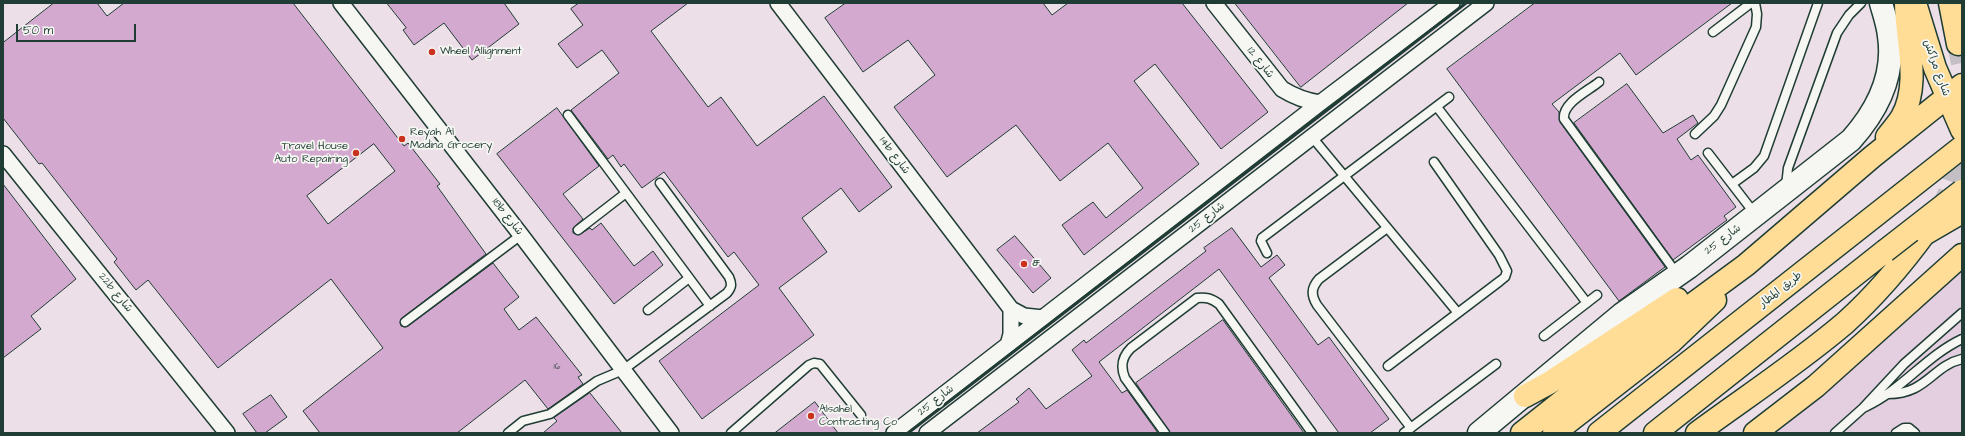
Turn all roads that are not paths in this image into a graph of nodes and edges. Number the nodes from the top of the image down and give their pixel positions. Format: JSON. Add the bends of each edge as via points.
{"nodes":[{"id":1,"x":341,"y":3,"type":"edge"},
{"id":2,"x":778,"y":3,"type":"edge"},
{"id":3,"x":1214,"y":3,"type":"edge"},
{"id":4,"x":1452,"y":3,"type":"edge"},
{"id":5,"x":1486,"y":3,"type":"edge"},
{"id":6,"x":1751,"y":3,"type":"edge"},
{"id":7,"x":1755,"y":3,"type":"edge"},
{"id":8,"x":1818,"y":3,"type":"edge"},
{"id":9,"x":1861,"y":3,"type":"edge"},
{"id":10,"x":1882,"y":3,"type":"edge"},
{"id":11,"x":1906,"y":3,"type":"edge"},
{"id":12,"x":1915,"y":3,"type":"edge"},
{"id":13,"x":1950,"y":3,"type":"edge"},
{"id":14,"x":1713,"y":32,"type":"dead end"},
{"id":15,"x":1958,"y":44,"type":"dead end"},
{"id":16,"x":1599,"y":82,"type":"dead end"},
{"id":17,"x":1954,"y":91,"type":"edge"},
{"id":18,"x":1449,"y":97,"type":"dead end"},
{"id":19,"x":1320,"y":103,"type":"junction"},
{"id":20,"x":1437,"y":107,"type":"junction"},
{"id":21,"x":568,"y":115,"type":"dead end"},
{"id":22,"x":1961,"y":125,"type":"edge"},
{"id":23,"x":1695,"y":134,"type":"dead end"},
{"id":24,"x":1312,"y":137,"type":"junction"},
{"id":25,"x":1962,"y":147,"type":"edge"},
{"id":26,"x":1708,"y":153,"type":"dead end"},
{"id":27,"x":3,"y":154,"type":"edge"},
{"id":28,"x":1872,"y":157,"type":"junction"},
{"id":29,"x":1434,"y":162,"type":"dead end"},
{"id":30,"x":1344,"y":176,"type":"junction"},
{"id":31,"x":660,"y":183,"type":"dead end"},
{"id":32,"x":1732,"y":184,"type":"junction"},
{"id":33,"x":1962,"y":191,"type":"edge"},
{"id":34,"x":626,"y":193,"type":"junction"},
{"id":35,"x":1785,"y":193,"type":"junction"},
{"id":36,"x":1962,"y":212,"type":"tunnel mouth"},
{"id":37,"x":1756,"y":215,"type":"junction"},
{"id":38,"x":1387,"y":228,"type":"junction"},
{"id":39,"x":578,"y":230,"type":"dead end"},
{"id":40,"x":1927,"y":230,"type":"tunnel mouth"},
{"id":41,"x":521,"y":235,"type":"junction"},
{"id":42,"x":1885,"y":251,"type":"junction"},
{"id":43,"x":1962,"y":252,"type":"edge"},
{"id":44,"x":1267,"y":253,"type":"dead end"},
{"id":45,"x":1746,"y":265,"type":"junction"},
{"id":46,"x":1677,"y":275,"type":"junction"},
{"id":47,"x":689,"y":278,"type":"junction"},
{"id":48,"x":1711,"y":289,"type":"junction"},
{"id":49,"x":1598,"y":295,"type":"dead end"},
{"id":50,"x":1587,"y":303,"type":"junction"},
{"id":51,"x":710,"y":306,"type":"junction"},
{"id":52,"x":1011,"y":309,"type":"junction"},
{"id":53,"x":648,"y":310,"type":"dead end"},
{"id":54,"x":1458,"y":313,"type":"junction"},
{"id":55,"x":1962,"y":313,"type":"edge"},
{"id":56,"x":1043,"y":318,"type":"junction"},
{"id":57,"x":405,"y":322,"type":"dead end"},
{"id":58,"x":1544,"y":336,"type":"dead end"},
{"id":59,"x":1962,"y":339,"type":"edge"},
{"id":60,"x":1008,"y":345,"type":"junction"},
{"id":61,"x":1962,"y":359,"type":"edge"},
{"id":62,"x":1496,"y":364,"type":"dead end"},
{"id":63,"x":1388,"y":366,"type":"dead end"},
{"id":64,"x":623,"y":370,"type":"junction"},
{"id":65,"x":1775,"y":376,"type":"junction"},
{"id":66,"x":1888,"y":394,"type":"junction"},
{"id":67,"x":1525,"y":396,"type":"junction"},
{"id":68,"x":1863,"y":408,"type":"junction"},
{"id":69,"x":861,"y":415,"type":"dead end"},
{"id":70,"x":1408,"y":431,"type":"edge"},
{"id":71,"x":227,"y":433,"type":"edge"},
{"id":72,"x":508,"y":433,"type":"edge"},
{"id":73,"x":671,"y":433,"type":"edge"},
{"id":74,"x":731,"y":433,"type":"edge"},
{"id":75,"x":894,"y":433,"type":"edge"},
{"id":76,"x":927,"y":433,"type":"edge"},
{"id":77,"x":1165,"y":433,"type":"edge"},
{"id":78,"x":1312,"y":433,"type":"edge"},
{"id":79,"x":1479,"y":433,"type":"edge"},
{"id":80,"x":1522,"y":433,"type":"edge"},
{"id":81,"x":1554,"y":433,"type":"edge"},
{"id":82,"x":1599,"y":433,"type":"edge"},
{"id":83,"x":1655,"y":433,"type":"edge"},
{"id":84,"x":1696,"y":433,"type":"edge"},
{"id":85,"x":1712,"y":433,"type":"edge"},
{"id":86,"x":1755,"y":433,"type":"edge"},
{"id":87,"x":1835,"y":433,"type":"edge"},
{"id":88,"x":1896,"y":433,"type":"edge"},
{"id":89,"x":1916,"y":433,"type":"edge"}],
"edges":[{"from":1,"to":41,"type":"street","name":"18b شارع"},
{"from":2,"to":52,"type":"street","name":"14b شارع"},
{"from":3,"to":19,"type":"street","name":"شارع 12","via":[[1282,89],[1306,102]]},
{"from":4,"to":19,"type":"street","name":"شارع 25"},
{"from":5,"to":24,"type":"street","name":"شارع 25"},
{"from":6,"to":14,"type":"lane"},
{"from":7,"to":23,"type":"lane","via":[[1756,27],[1721,105],[1714,116]]},
{"from":8,"to":32,"type":"lane","via":[[1764,156],[1754,168]]},
{"from":9,"to":35,"type":"lane","via":[[1838,32],[1788,168]]},
{"from":10,"to":35,"type":"street","name":"شارع 25","via":[[1889,37],[1890,60],[1888,75],[1878,104],[1851,140]]},
{"from":11,"to":28,"type":"main road","via":[[1912,74],[1911,93],[1902,117]]},
{"from":12,"to":17,"type":"main road","name":"شارع مراكش","via":[[1935,68]]},
{"from":13,"to":15,"type":"main road"},
{"from":16,"to":46,"type":"lane","via":[[1568,106],[1564,119]]},
{"from":17,"to":22,"type":"main road","name":"شارع مراكش"},
{"from":17,"to":28,"type":"main road"},
{"from":18,"to":20,"type":"lane"},
{"from":19,"to":56,"type":"street","name":"شارع 25"},
{"from":20,"to":30,"type":"lane"},
{"from":20,"to":50,"type":"lane"},
{"from":21,"to":34,"type":"lane"},
{"from":24,"to":30,"type":"lane"},
{"from":24,"to":76,"type":"street","name":"شارع 25"},
{"from":25,"to":82,"type":"main road","name":"طريق المطار"},
{"from":26,"to":32,"type":"lane"},
{"from":27,"to":71,"type":"street","name":"22b شارع"},
{"from":28,"to":45,"type":"main road"},
{"from":29,"to":54,"type":"lane","via":[[1499,255],[1507,271],[1505,277]]},
{"from":30,"to":38,"type":"lane"},
{"from":30,"to":44,"type":"lane","via":[[1262,238],[1261,242]]},
{"from":31,"to":51,"type":"lane","via":[[731,282],[731,288],[727,293]]},
{"from":32,"to":37,"type":"lane"},
{"from":33,"to":42,"type":"main road","bridge":true},
{"from":34,"to":39,"type":"lane"},
{"from":34,"to":47,"type":"lane"},
{"from":35,"to":37,"type":"street","name":"شارع 25"},
{"from":36,"to":42,"type":"main road","bridge":true,"via":[[1927,232]]},
{"from":37,"to":46,"type":"street","name":"شارع 25"},
{"from":38,"to":54,"type":"lane"},
{"from":38,"to":70,"type":"lane","via":[[1319,279],[1314,284],[1312,292],[1317,305]]},
{"from":40,"to":65,"type":"main road","via":[[1897,269],[1864,305],[1827,338]]},
{"from":41,"to":57,"type":"lane"},
{"from":41,"to":64,"type":"street","name":"18b شارع"},
{"from":42,"to":83,"type":"main road"},
{"from":43,"to":86,"type":"main road","via":[[1816,386]]},
{"from":45,"to":48,"type":"main road"},
{"from":45,"to":81,"type":"main road","via":[[1717,299],[1671,342]]},
{"from":46,"to":67,"type":"street","name":"شارع 25","via":[[1622,314]]},
{"from":47,"to":51,"type":"lane"},
{"from":47,"to":53,"type":"lane"},
{"from":48,"to":67,"type":"main road","via":[[1691,293],[1665,305],[1549,383]]},
{"from":48,"to":80,"type":"main road"},
{"from":49,"to":50,"type":"lane"},
{"from":50,"to":58,"type":"lane"},
{"from":51,"to":64,"type":"lane"},
{"from":52,"to":56,"type":"street","via":[[1024,316]]},
{"from":52,"to":60,"type":"street","via":[[1012,322]]},
{"from":54,"to":63,"type":"lane"},
{"from":55,"to":68,"type":"lane","via":[[1900,368]]},
{"from":56,"to":60,"type":"street","name":"شارع 25"},
{"from":59,"to":66,"type":"lane","via":[[1941,352]]},
{"from":60,"to":75,"type":"street","name":"شارع 25"},
{"from":61,"to":66,"type":"lane","via":[[1948,365],[1916,389]]},
{"from":62,"to":70,"type":"lane"},
{"from":64,"to":72,"type":"lane","via":[[597,381],[550,414],[528,419]]},
{"from":64,"to":73,"type":"street","name":"18b شارع"},
{"from":65,"to":84,"type":"main road"},
{"from":65,"to":85,"type":"main road"},
{"from":66,"to":68,"type":"lane"},
{"from":67,"to":79,"type":"street","name":"شارع 25"},
{"from":68,"to":87,"type":"lane"},
{"from":69,"to":74,"type":"lane","via":[[820,364],[814,363],[808,365]]},
{"from":77,"to":78,"type":"lane","via":[[1125,378],[1122,372],[1123,359],[1131,348],[1197,298],[1205,297],[1219,304]]},
{"from":88,"to":89,"type":"lane","via":[[1909,428]]}]}
